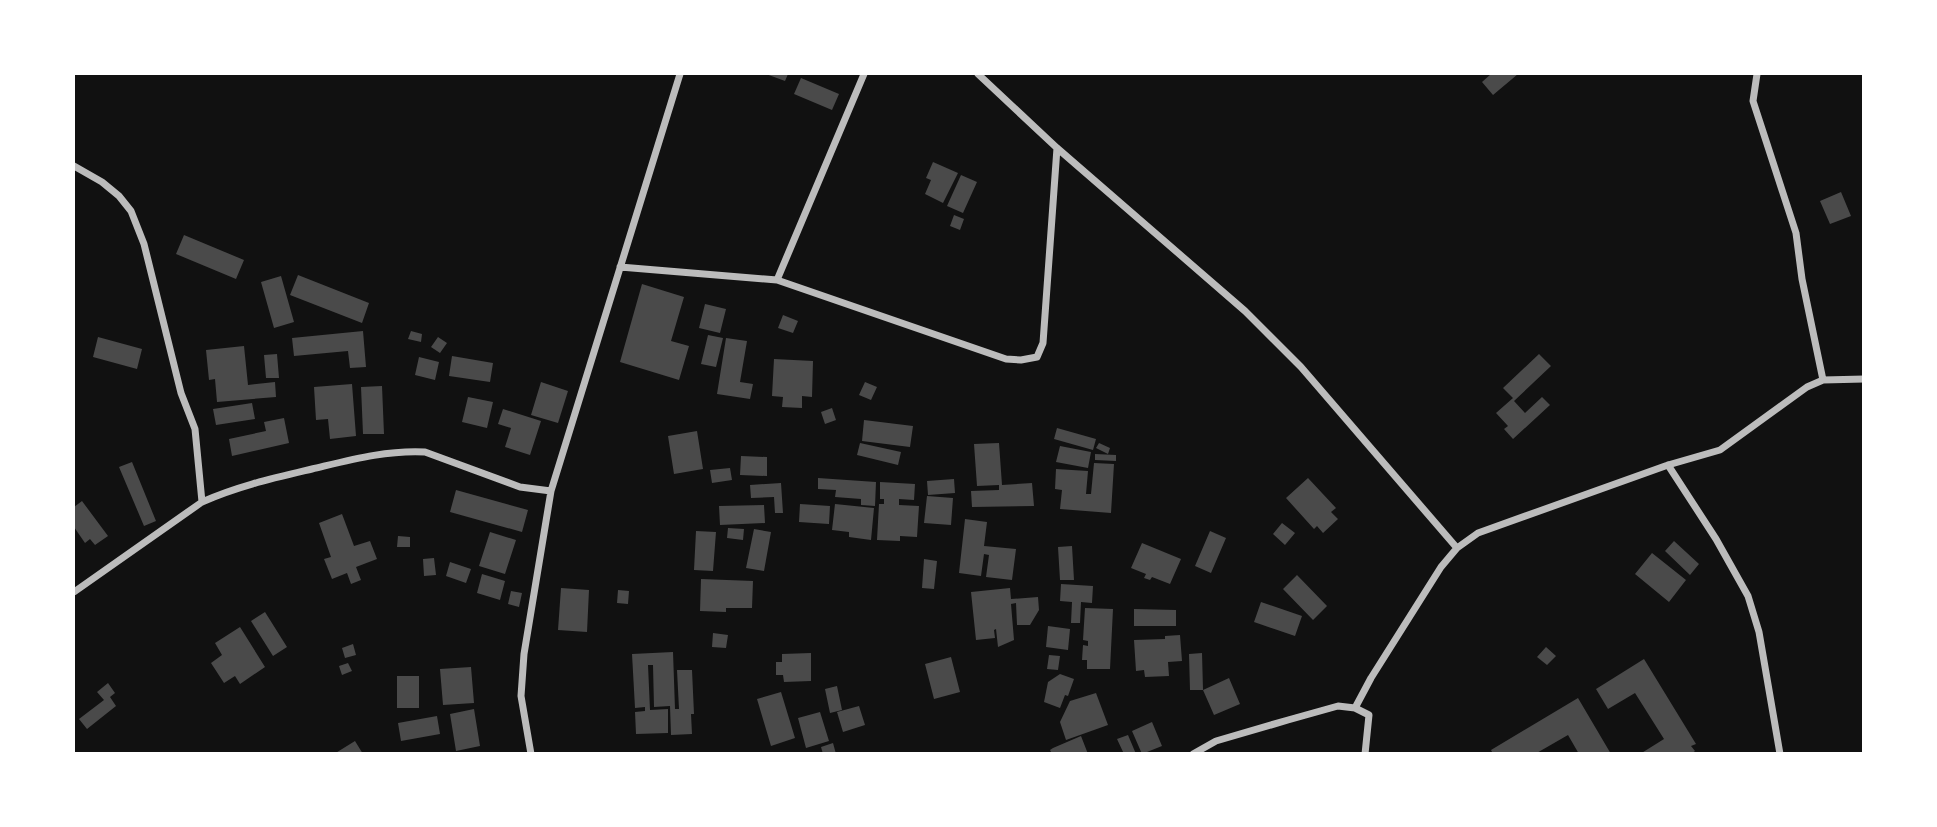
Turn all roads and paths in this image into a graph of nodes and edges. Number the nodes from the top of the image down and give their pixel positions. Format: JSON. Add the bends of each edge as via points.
{"nodes":[{"id":1,"x":680,"y":74,"type":"edge"},
{"id":2,"x":864,"y":74,"type":"edge"},
{"id":3,"x":978,"y":74,"type":"edge"},
{"id":4,"x":1757,"y":74,"type":"edge"},
{"id":5,"x":1057,"y":148,"type":"junction"},
{"id":6,"x":74,"y":166,"type":"edge"},
{"id":7,"x":620,"y":267,"type":"junction"},
{"id":8,"x":777,"y":280,"type":"junction"},
{"id":9,"x":1864,"y":379,"type":"edge"},
{"id":10,"x":1823,"y":380,"type":"junction"},
{"id":11,"x":1668,"y":465,"type":"junction"},
{"id":12,"x":551,"y":491,"type":"junction"},
{"id":13,"x":202,"y":502,"type":"junction"},
{"id":14,"x":1457,"y":548,"type":"junction"},
{"id":15,"x":74,"y":592,"type":"edge"},
{"id":16,"x":1355,"y":708,"type":"junction"},
{"id":17,"x":531,"y":754,"type":"edge"},
{"id":18,"x":1193,"y":754,"type":"edge"},
{"id":19,"x":1365,"y":754,"type":"edge"},
{"id":20,"x":1780,"y":754,"type":"edge"}],
"edges":[{"from":1,"to":7,"type":"street"},
{"from":2,"to":8,"type":"street"},
{"from":3,"to":5,"type":"street"},
{"from":4,"to":10,"type":"street","via":[[1754,101],[1796,233]]},
{"from":5,"to":8,"type":"street","via":[[1043,343],[1037,356],[1006,359]]},
{"from":5,"to":14,"type":"street","via":[[1254,320],[1301,367]]},
{"from":6,"to":13,"type":"street","via":[[119,196],[131,211],[144,244],[181,393],[195,429]]},
{"from":7,"to":8,"type":"street"},
{"from":7,"to":12,"type":"street"},
{"from":9,"to":10,"type":"street"},
{"from":10,"to":11,"type":"street","via":[[1720,450]]},
{"from":11,"to":14,"type":"street","via":[[1478,533]]},
{"from":11,"to":20,"type":"street","via":[[1748,596],[1759,632]]},
{"from":12,"to":13,"type":"street","via":[[520,487],[439,456],[409,451],[370,455],[240,486]]},
{"from":12,"to":17,"type":"street","via":[[524,654],[522,696]]},
{"from":13,"to":15,"type":"street"},
{"from":14,"to":16,"type":"street"},
{"from":16,"to":18,"type":"street","via":[[1338,706],[1288,720],[1216,741]]},
{"from":16,"to":19,"type":"street","via":[[1369,715]]}]}
